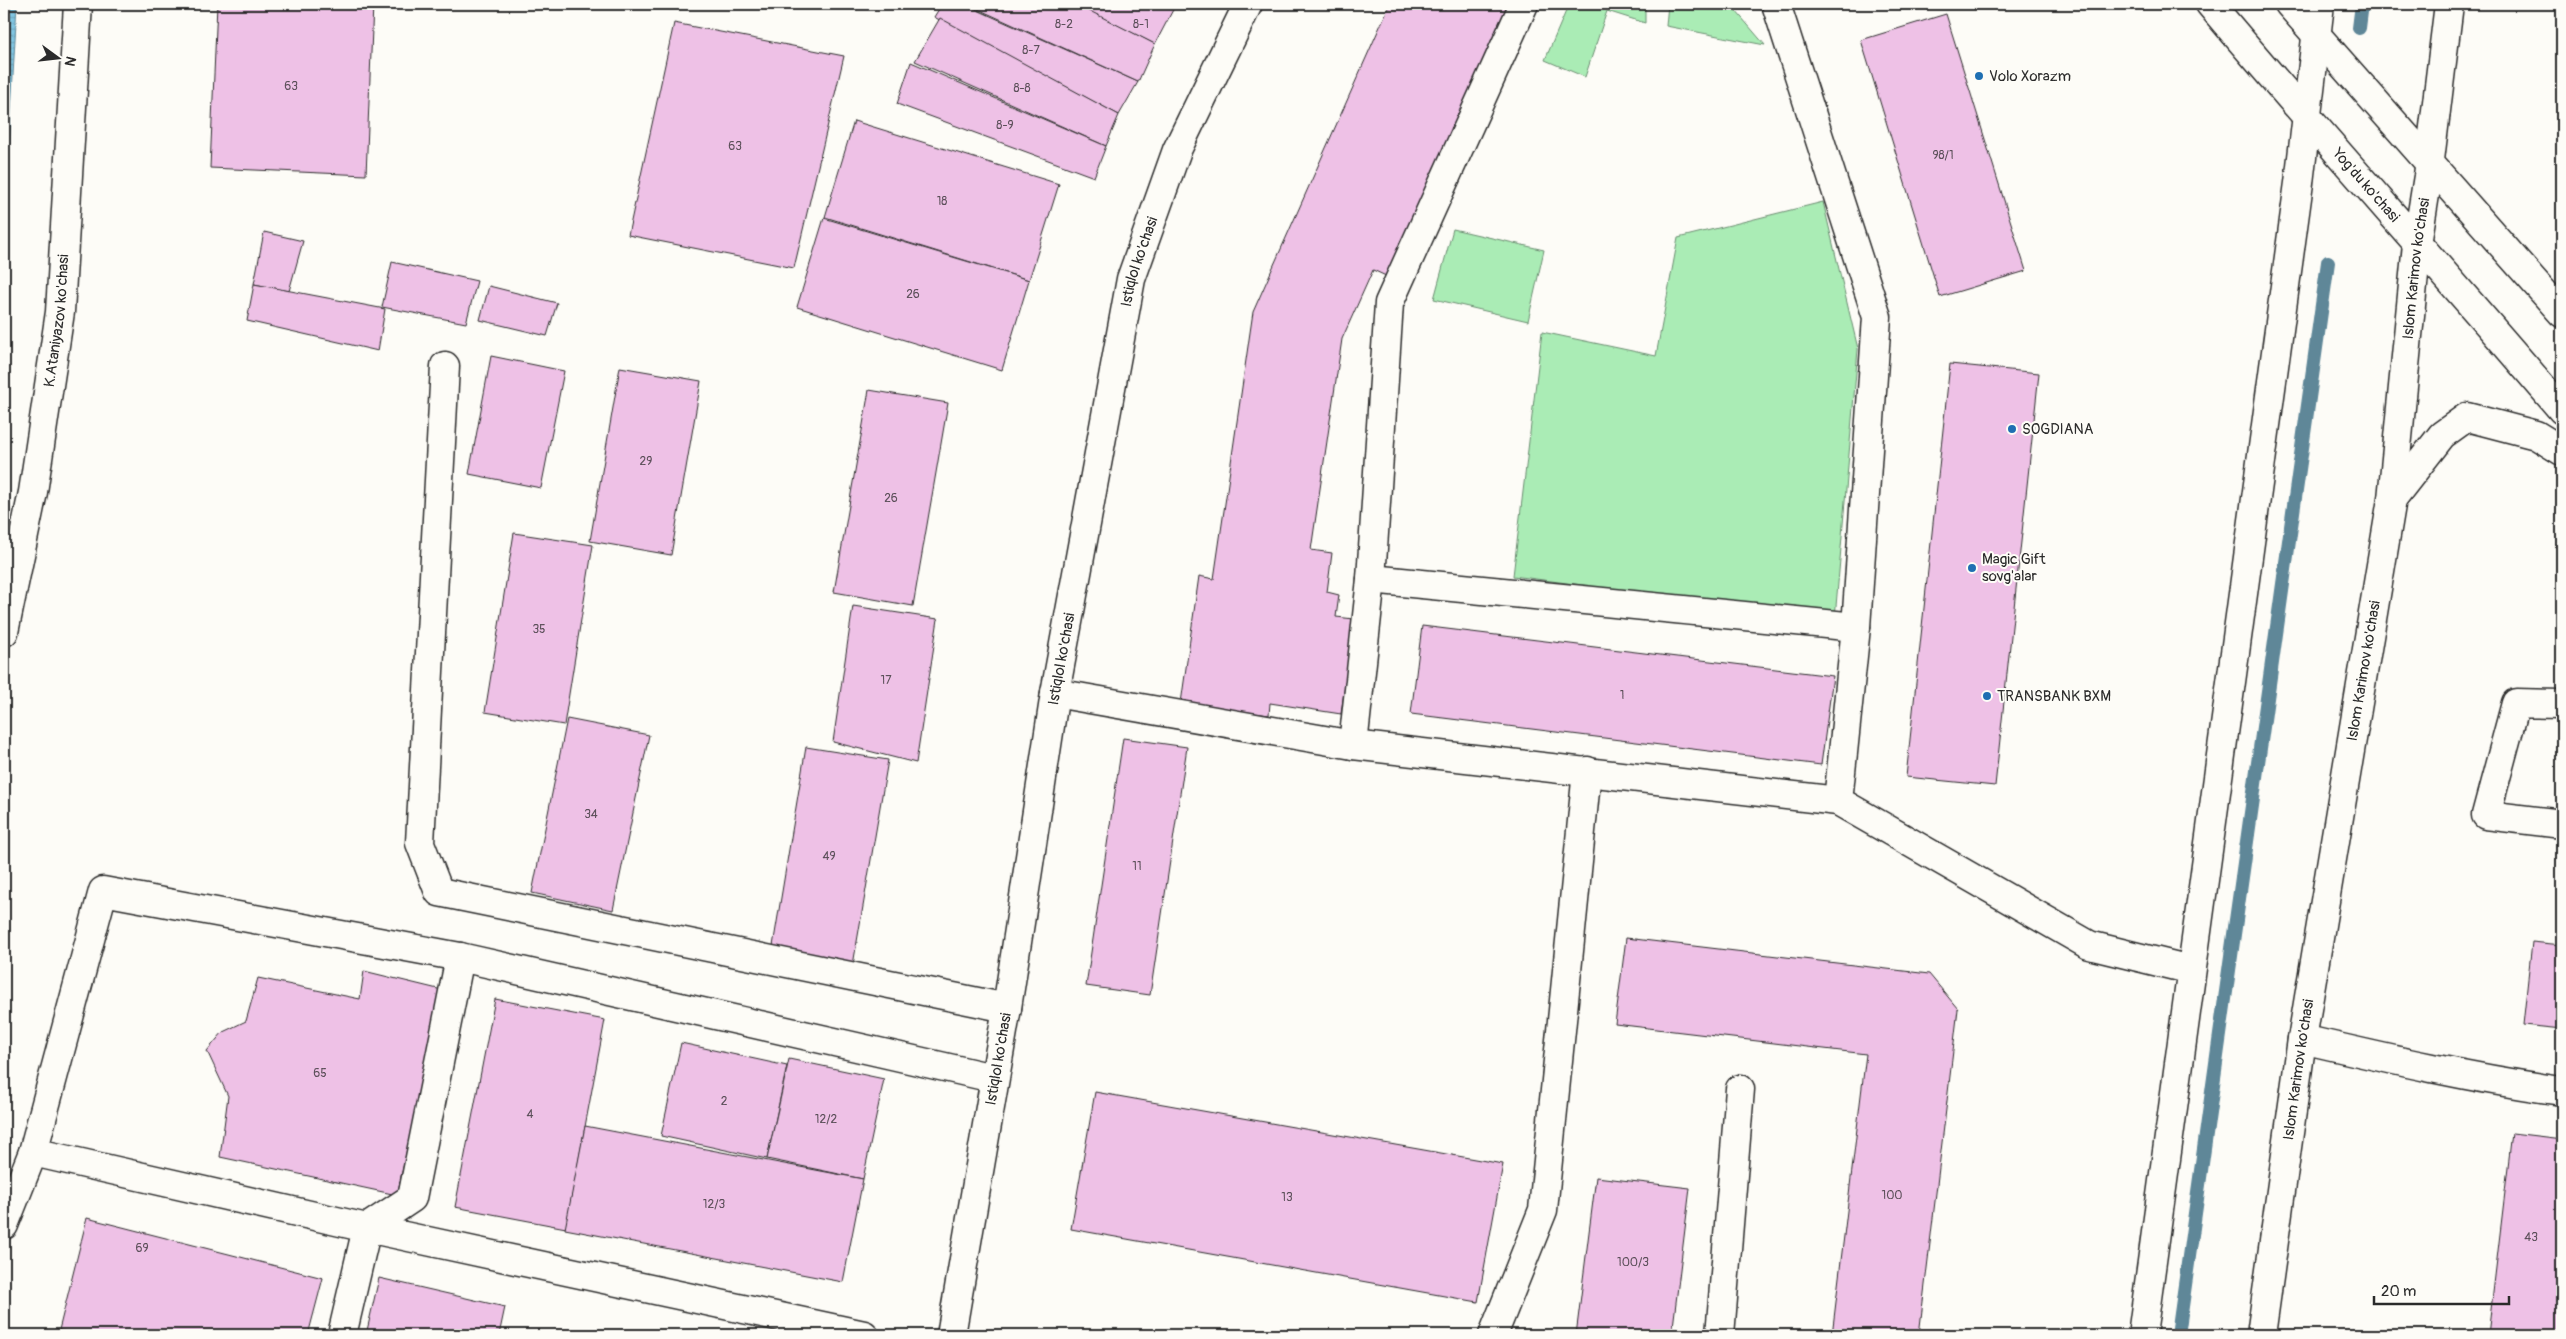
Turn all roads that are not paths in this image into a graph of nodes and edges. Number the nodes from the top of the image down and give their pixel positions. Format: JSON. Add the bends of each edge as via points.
{"nodes":[{"id":1,"x":78,"y":4,"type":"edge"},
{"id":2,"x":1248,"y":4,"type":"edge"},
{"id":3,"x":1524,"y":4,"type":"edge"},
{"id":4,"x":1776,"y":4,"type":"edge"},
{"id":5,"x":2210,"y":4,"type":"edge"},
{"id":6,"x":2289,"y":4,"type":"edge"},
{"id":7,"x":2320,"y":4,"type":"edge"},
{"id":8,"x":2449,"y":4,"type":"edge"},
{"id":9,"x":2317,"y":37,"type":"junction"},
{"id":10,"x":2307,"y":120,"type":"junction"},
{"id":11,"x":2430,"y":161,"type":"junction"},
{"id":12,"x":2417,"y":244,"type":"junction"},
{"id":13,"x":2562,"y":313,"type":"edge"},
{"id":14,"x":445,"y":366,"type":"dead end"},
{"id":15,"x":2562,"y":410,"type":"edge"},
{"id":16,"x":2562,"y":452,"type":"edge"},
{"id":17,"x":2392,"y":499,"type":"junction"},
{"id":18,"x":1371,"y":579,"type":"junction"},
{"id":19,"x":1856,"y":627,"type":"junction"},
{"id":20,"x":4,"y":632,"type":"edge"},
{"id":21,"x":1056,"y":693,"type":"junction"},
{"id":22,"x":2562,"y":704,"type":"edge"},
{"id":23,"x":1352,"y":745,"type":"junction"},
{"id":24,"x":1587,"y":772,"type":"junction"},
{"id":25,"x":1838,"y":801,"type":"junction"},
{"id":26,"x":2562,"y":824,"type":"edge"},
{"id":27,"x":460,"y":957,"type":"junction"},
{"id":28,"x":2191,"y":970,"type":"junction"},
{"id":29,"x":1007,"y":1008,"type":"junction"},
{"id":30,"x":2302,"y":1039,"type":"junction"},
{"id":31,"x":994,"y":1078,"type":"junction"},
{"id":32,"x":1740,"y":1089,"type":"dead end"},
{"id":33,"x":2562,"y":1091,"type":"edge"},
{"id":34,"x":33,"y":1152,"type":"junction"},
{"id":35,"x":4,"y":1225,"type":"edge"},
{"id":36,"x":367,"y":1228,"type":"junction"},
{"id":37,"x":342,"y":1335,"type":"edge"},
{"id":38,"x":864,"y":1335,"type":"edge"},
{"id":39,"x":952,"y":1335,"type":"edge"},
{"id":40,"x":1493,"y":1335,"type":"edge"},
{"id":41,"x":1720,"y":1335,"type":"edge"},
{"id":42,"x":2142,"y":1335,"type":"edge"},
{"id":43,"x":2261,"y":1335,"type":"edge"}],
"edges":[{"from":1,"to":20,"type":"street","name":"K.Ataniyazov ko'chasi","via":[[60,312],[33,492]]},
{"from":2,"to":21,"type":"street","name":"Istiqlol ko'chasi","via":[[1177,150],[1131,279]]},
{"from":3,"to":18,"type":"street","via":[[1389,302]]},
{"from":4,"to":19,"type":"street","via":[[1877,317]]},
{"from":5,"to":10,"type":"street","name":"Yog'du ko'chasi"},
{"from":6,"to":9,"type":"street"},
{"from":7,"to":9,"type":"street"},
{"from":8,"to":11,"type":"street","name":"Islom Karimov ko'chasi"},
{"from":9,"to":10,"type":"street"},
{"from":9,"to":11,"type":"street"},
{"from":10,"to":12,"type":"street","name":"Yog'du ko'chasi"},
{"from":10,"to":28,"type":"street"},
{"from":11,"to":12,"type":"street","name":"Islom Karimov ko'chasi"},
{"from":11,"to":13,"type":"street"},
{"from":12,"to":15,"type":"street","name":"Yog'du ko'chasi","via":[[2472,303]]},
{"from":12,"to":17,"type":"street","name":"Islom Karimov ko'chasi"},
{"from":14,"to":29,"type":"street","via":[[420,843],[439,892]]},
{"from":16,"to":17,"type":"street","via":[[2536,435],[2467,418],[2442,435]]},
{"from":17,"to":30,"type":"street","name":"Islom Karimov ko'chasi"},
{"from":18,"to":19,"type":"street"},
{"from":18,"to":23,"type":"street"},
{"from":19,"to":25,"type":"street"},
{"from":21,"to":23,"type":"street"},
{"from":21,"to":29,"type":"street","name":"Istiqlol ko'chasi"},
{"from":22,"to":26,"type":"street","via":[[2516,703],[2486,815]]},
{"from":23,"to":24,"type":"street"},
{"from":24,"to":25,"type":"street"},
{"from":24,"to":40,"type":"street","via":[[1543,1210]]},
{"from":25,"to":28,"type":"street","via":[[2089,945]]},
{"from":27,"to":31,"type":"street"},
{"from":27,"to":34,"type":"street","via":[[103,891]]},
{"from":27,"to":36,"type":"street","via":[[412,1198]]},
{"from":28,"to":42,"type":"street"},
{"from":29,"to":31,"type":"street","name":"Istiqlol ko'chasi"},
{"from":30,"to":33,"type":"street","via":[[2381,1058]]},
{"from":30,"to":43,"type":"street","name":"Islom Karimov ko'chasi"},
{"from":31,"to":39,"type":"street","name":"Istiqlol ko'chasi"},
{"from":32,"to":41,"type":"street"},
{"from":34,"to":35,"type":"street"},
{"from":34,"to":36,"type":"street"},
{"from":36,"to":37,"type":"street"},
{"from":36,"to":38,"type":"street"}]}
